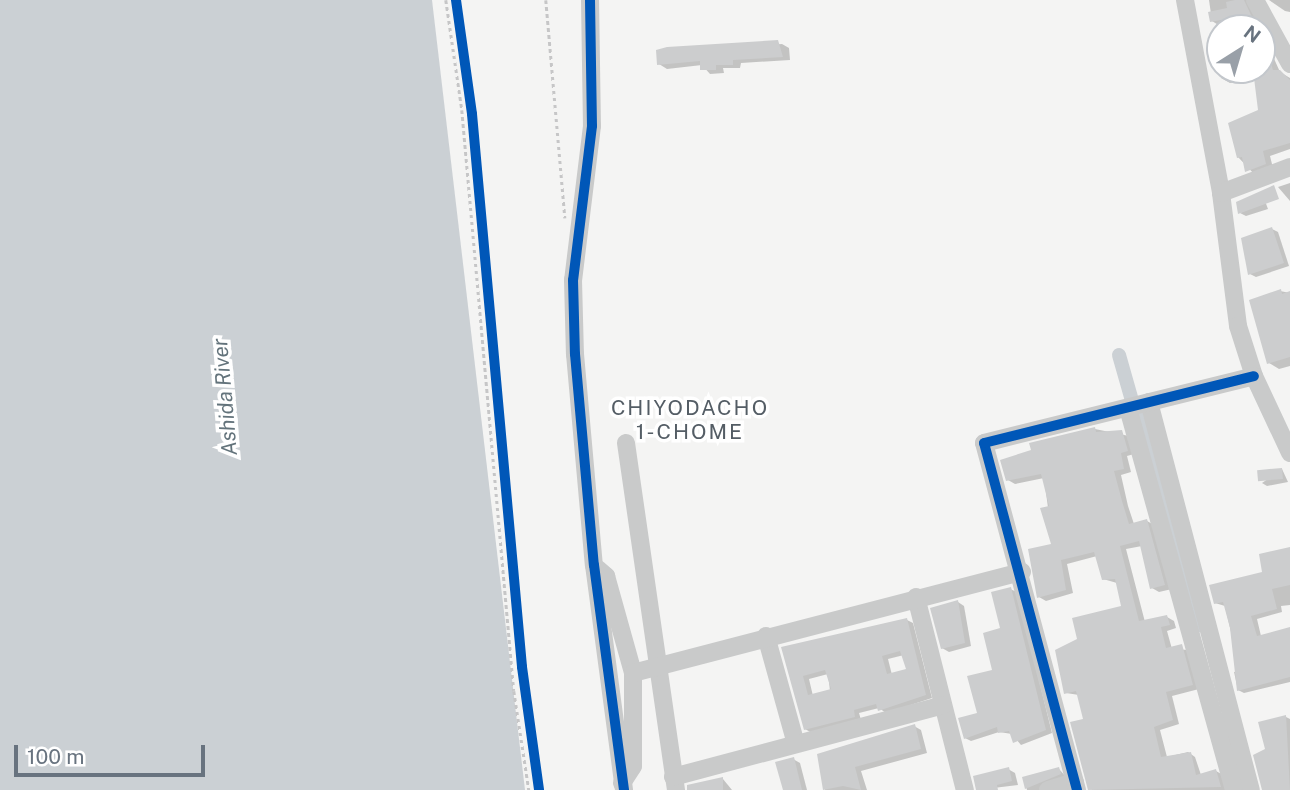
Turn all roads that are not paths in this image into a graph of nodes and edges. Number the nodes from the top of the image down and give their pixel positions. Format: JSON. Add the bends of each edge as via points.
{"nodes":[{"id":1,"x":590,"y":0,"type":"edge"},
{"id":2,"x":1185,"y":0,"type":"edge"},
{"id":3,"x":1255,"y":0,"type":"edge"},
{"id":4,"x":1290,"y":64,"type":"edge"},
{"id":5,"x":1290,"y":167,"type":"edge"},
{"id":6,"x":1221,"y":192,"type":"junction"},
{"id":7,"x":1254,"y":376,"type":"junction"},
{"id":8,"x":1149,"y":402,"type":"junction"},
{"id":9,"x":1128,"y":408,"type":"junction"},
{"id":10,"x":626,"y":443,"type":"dead end"},
{"id":11,"x":1290,"y":453,"type":"edge"},
{"id":12,"x":594,"y":565,"type":"junction"},
{"id":13,"x":1022,"y":572,"type":"junction"},
{"id":14,"x":916,"y":597,"type":"junction"},
{"id":15,"x":766,"y":636,"type":"junction"},
{"id":16,"x":655,"y":668,"type":"junction"},
{"id":17,"x":633,"y":673,"type":"junction"},
{"id":18,"x":943,"y":705,"type":"junction"},
{"id":19,"x":796,"y":744,"type":"junction"},
{"id":20,"x":675,"y":783,"type":"edge"},
{"id":21,"x":623,"y":786,"type":"edge"},
{"id":22,"x":1076,"y":786,"type":"edge"},
{"id":23,"x":965,"y":790,"type":"edge"},
{"id":24,"x":1048,"y":790,"type":"edge"},
{"id":25,"x":1234,"y":790,"type":"edge"},
{"id":26,"x":1251,"y":790,"type":"edge"}],
"edges":[{"from":1,"to":12,"type":"street","via":[[592,126],[573,281]]},
{"from":2,"to":6,"type":"street"},
{"from":3,"to":4,"type":"street"},
{"from":5,"to":6,"type":"street"},
{"from":6,"to":7,"type":"street","via":[[1228,268]]},
{"from":7,"to":8,"type":"street"},
{"from":7,"to":11,"type":"street"},
{"from":8,"to":9,"type":"street"},
{"from":8,"to":26,"type":"street"},
{"from":9,"to":13,"type":"street","via":[[984,443]]},
{"from":9,"to":25,"type":"street"},
{"from":10,"to":16,"type":"street"},
{"from":12,"to":17,"type":"street","via":[[606,576]]},
{"from":12,"to":21,"type":"street"},
{"from":13,"to":14,"type":"street"},
{"from":13,"to":22,"type":"street"},
{"from":14,"to":15,"type":"street"},
{"from":14,"to":18,"type":"street"},
{"from":15,"to":16,"type":"street"},
{"from":15,"to":19,"type":"street"},
{"from":16,"to":17,"type":"street"},
{"from":16,"to":20,"type":"street"},
{"from":17,"to":21,"type":"street","via":[[633,766]]},
{"from":18,"to":19,"type":"street"},
{"from":18,"to":23,"type":"street"},
{"from":19,"to":20,"type":"street"},
{"from":22,"to":24,"type":"street"}]}
